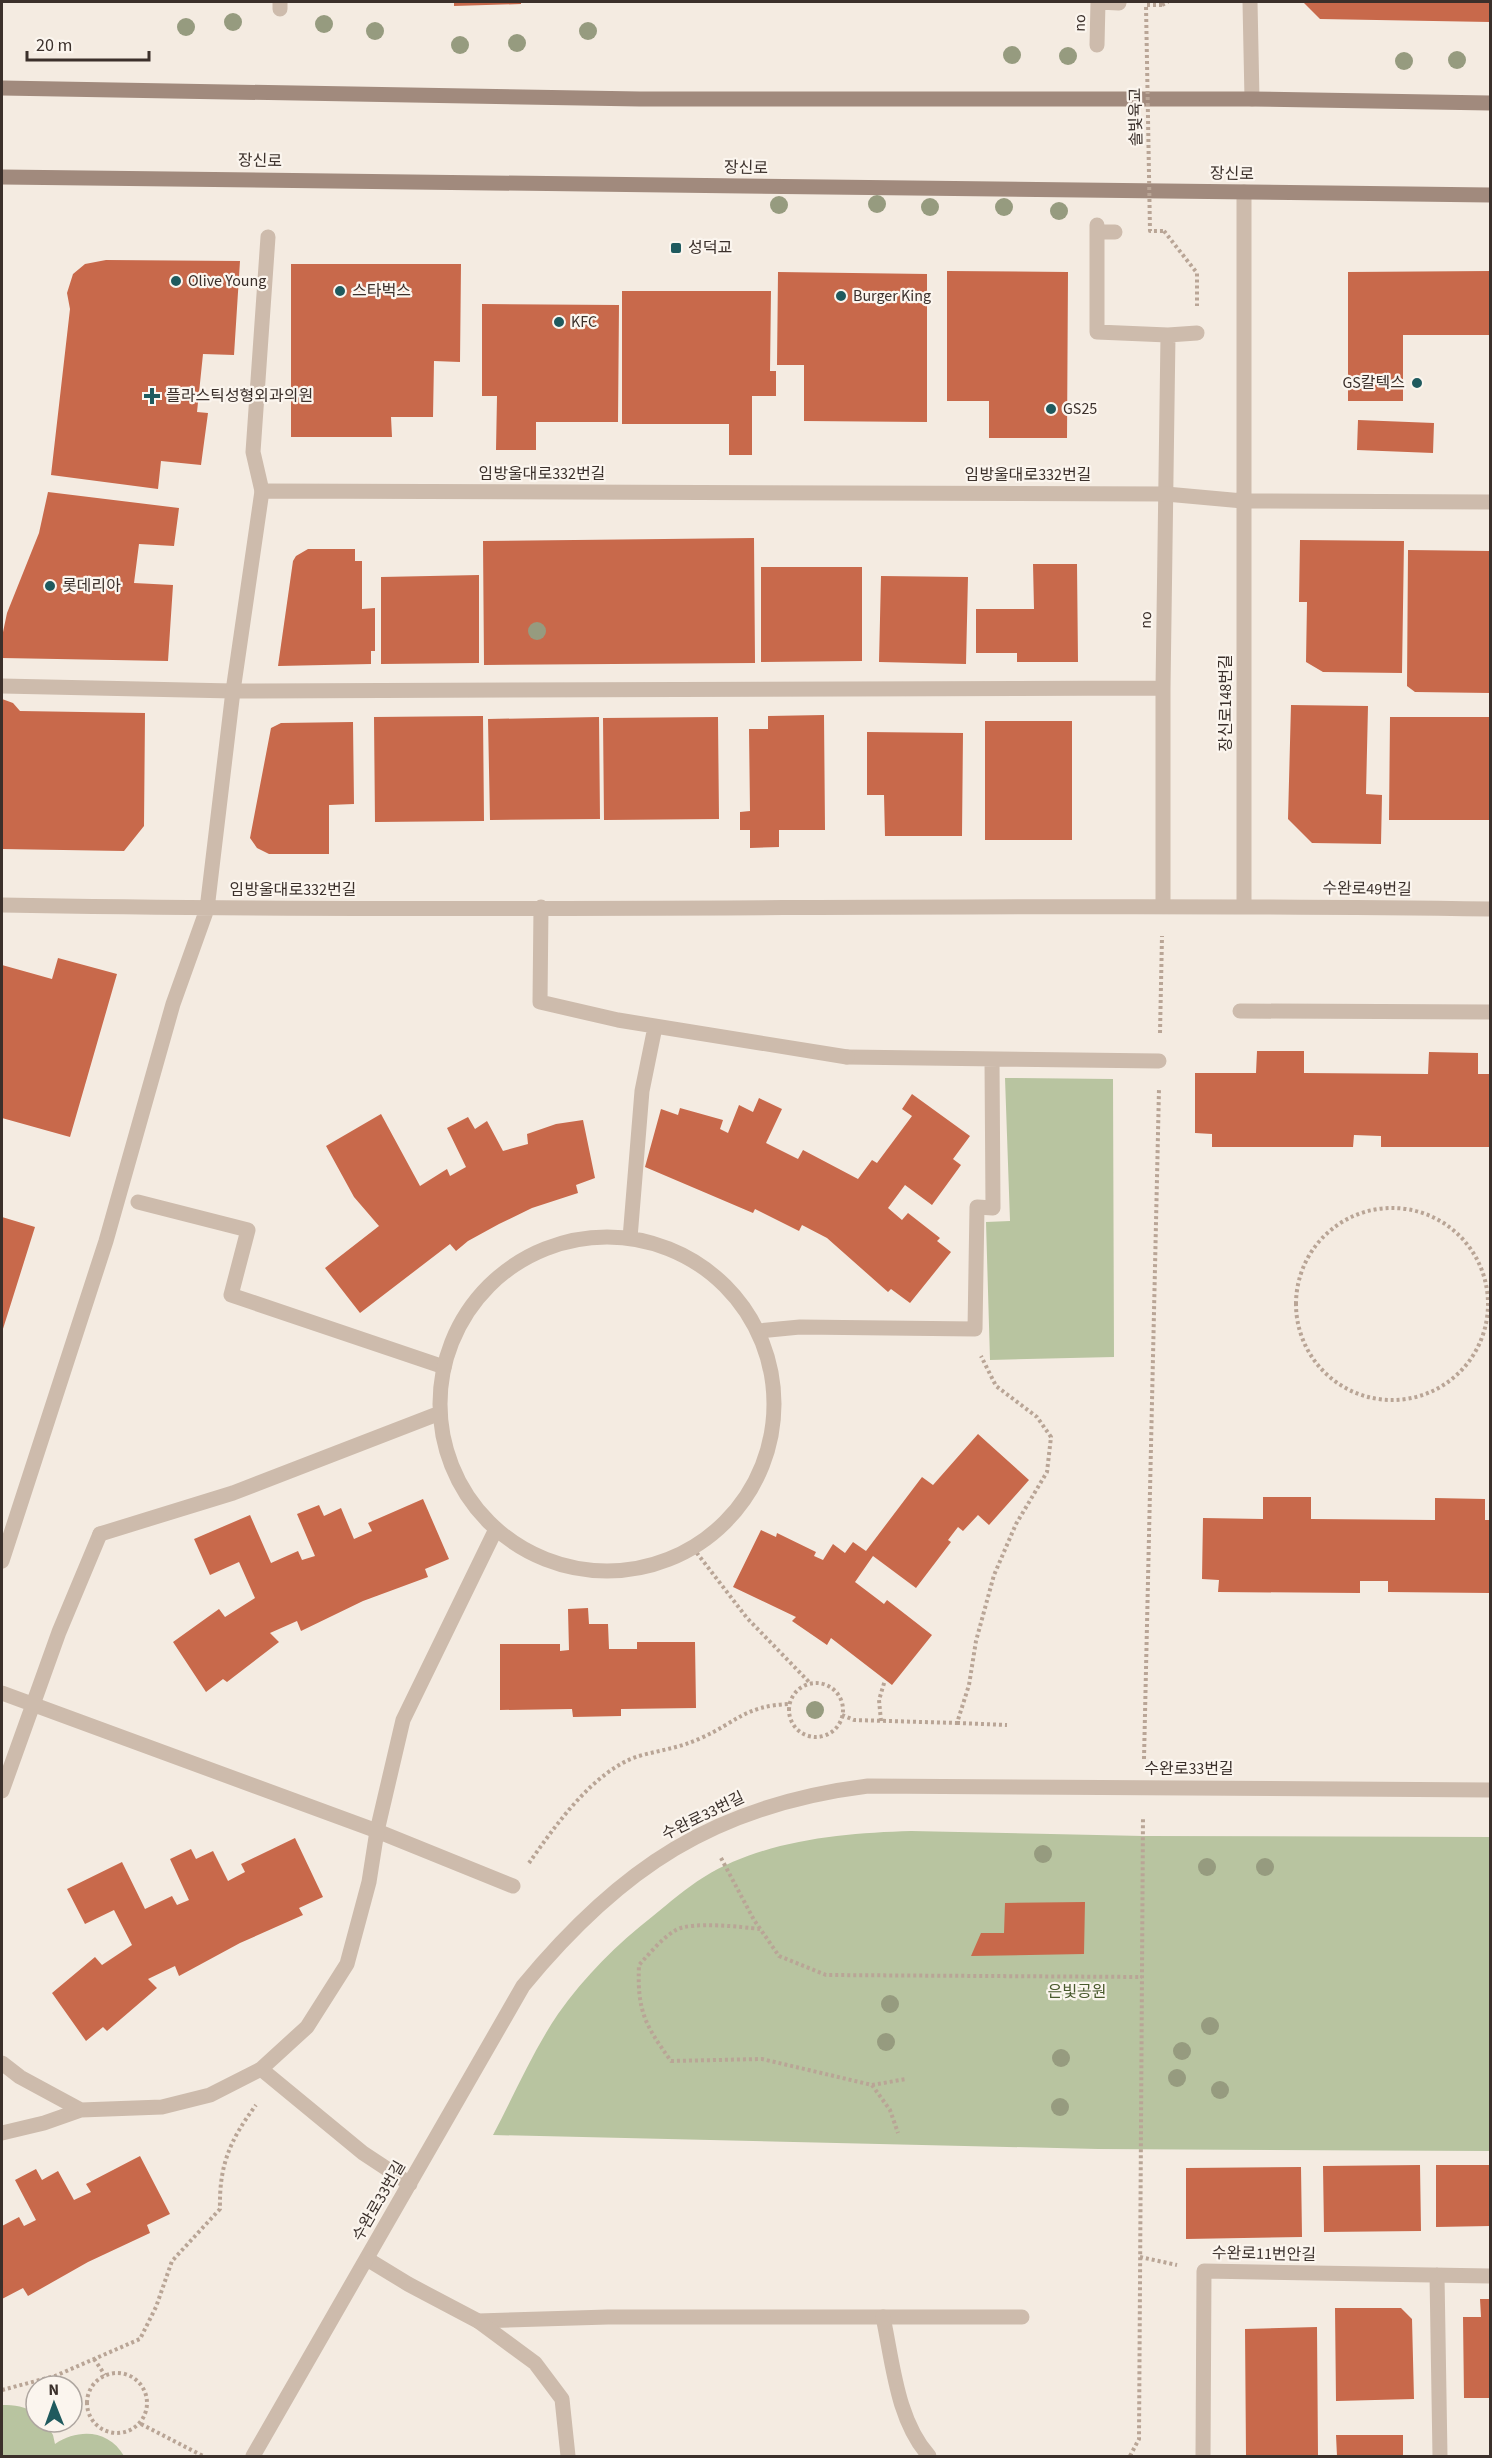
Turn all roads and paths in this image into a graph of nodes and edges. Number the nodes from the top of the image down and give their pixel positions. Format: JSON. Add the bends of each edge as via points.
{"nodes":[{"id":1,"x":1098,"y":2,"type":"edge"},
{"id":2,"x":1168,"y":2,"type":"edge"},
{"id":3,"x":1250,"y":2,"type":"edge"},
{"id":4,"x":1119,"y":3,"type":"dead end"},
{"id":5,"x":1097,"y":45,"type":"dead end"},
{"id":6,"x":2,"y":88,"type":"edge"},
{"id":7,"x":1252,"y":99,"type":"junction"},
{"id":8,"x":1491,"y":103,"type":"edge"},
{"id":9,"x":2,"y":177,"type":"edge"},
{"id":10,"x":1244,"y":192,"type":"junction"},
{"id":11,"x":1491,"y":195,"type":"edge"},
{"id":12,"x":1115,"y":232,"type":"dead end"},
{"id":13,"x":268,"y":237,"type":"dead end"},
{"id":14,"x":1197,"y":333,"type":"joint"},
{"id":15,"x":1168,"y":335,"type":"junction"},
{"id":16,"x":262,"y":491,"type":"junction"},
{"id":17,"x":1167,"y":494,"type":"junction"},
{"id":18,"x":1243,"y":501,"type":"junction"},
{"id":19,"x":1491,"y":502,"type":"edge"},
{"id":20,"x":2,"y":686,"type":"edge"},
{"id":21,"x":1163,"y":688,"type":"junction"},
{"id":22,"x":233,"y":691,"type":"junction"},
{"id":23,"x":2,"y":905,"type":"edge"},
{"id":24,"x":1163,"y":905,"type":"junction"},
{"id":25,"x":1244,"y":905,"type":"junction"},
{"id":26,"x":541,"y":907,"type":"junction"},
{"id":27,"x":207,"y":909,"type":"junction"},
{"id":28,"x":1491,"y":909,"type":"edge"},
{"id":29,"x":1240,"y":1011,"type":"dead end"},
{"id":30,"x":1491,"y":1012,"type":"edge"},
{"id":31,"x":655,"y":1027,"type":"junction"},
{"id":32,"x":992,"y":1060,"type":"junction"},
{"id":33,"x":1159,"y":1061,"type":"junction"},
{"id":34,"x":138,"y":1203,"type":"dead end"},
{"id":35,"x":630,"y":1239,"type":"junction"},
{"id":36,"x":1489,"y":1316,"type":"edge"},
{"id":37,"x":975,"y":1329,"type":"junction"},
{"id":38,"x":758,"y":1331,"type":"junction"},
{"id":39,"x":444,"y":1367,"type":"junction"},
{"id":40,"x":440,"y":1413,"type":"junction"},
{"id":41,"x":496,"y":1529,"type":"junction"},
{"id":42,"x":693,"y":1548,"type":"junction"},
{"id":43,"x":2,"y":1562,"type":"edge"},
{"id":44,"x":885,"y":1680,"type":"dead end"},
{"id":45,"x":810,"y":1683,"type":"junction"},
{"id":46,"x":2,"y":1692,"type":"edge"},
{"id":47,"x":34,"y":1702,"type":"junction"},
{"id":48,"x":789,"y":1704,"type":"junction"},
{"id":49,"x":842,"y":1715,"type":"junction"},
{"id":50,"x":881,"y":1721,"type":"junction"},
{"id":51,"x":957,"y":1723,"type":"junction"},
{"id":52,"x":1007,"y":1725,"type":"dead end"},
{"id":53,"x":1143,"y":1787,"type":"junction"},
{"id":54,"x":1491,"y":1790,"type":"edge"},
{"id":55,"x":2,"y":1791,"type":"edge"},
{"id":56,"x":708,"y":1830,"type":"junction"},
{"id":57,"x":377,"y":1831,"type":"junction"},
{"id":58,"x":513,"y":1886,"type":"joint"},
{"id":59,"x":761,"y":1929,"type":"junction"},
{"id":60,"x":1142,"y":1977,"type":"junction"},
{"id":61,"x":2,"y":2063,"type":"edge"},
{"id":62,"x":261,"y":2069,"type":"junction"},
{"id":63,"x":906,"y":2079,"type":"dead end"},
{"id":64,"x":274,"y":2081,"type":"junction"},
{"id":65,"x":872,"y":2085,"type":"junction"},
{"id":66,"x":81,"y":2110,"type":"junction"},
{"id":67,"x":2,"y":2133,"type":"edge"},
{"id":68,"x":898,"y":2133,"type":"dead end"},
{"id":69,"x":410,"y":2184,"type":"junction"},
{"id":70,"x":1140,"y":2258,"type":"junction"},
{"id":71,"x":367,"y":2259,"type":"junction"},
{"id":72,"x":1204,"y":2271,"type":"junction"},
{"id":73,"x":1437,"y":2275,"type":"junction"},
{"id":74,"x":1491,"y":2276,"type":"edge"},
{"id":75,"x":883,"y":2317,"type":"junction"},
{"id":76,"x":1022,"y":2317,"type":"dead end"},
{"id":77,"x":478,"y":2321,"type":"junction"},
{"id":78,"x":94,"y":2359,"type":"junction"},
{"id":79,"x":105,"y":2375,"type":"junction"},
{"id":80,"x":2,"y":2390,"type":"edge"},
{"id":81,"x":141,"y":2424,"type":"junction"},
{"id":82,"x":203,"y":2457,"type":"edge"},
{"id":83,"x":253,"y":2457,"type":"edge"},
{"id":84,"x":568,"y":2457,"type":"edge"},
{"id":85,"x":929,"y":2457,"type":"edge"},
{"id":86,"x":1130,"y":2457,"type":"edge"},
{"id":87,"x":1203,"y":2457,"type":"edge"},
{"id":88,"x":1440,"y":2457,"type":"edge"}],
"edges":[{"from":1,"to":4,"type":"street","name":"no"},
{"from":1,"to":5,"type":"street","name":"no"},
{"from":2,"to":14,"type":"path","name":"솔빛육교","bridge":true,"via":[[1146,5],[1150,231],[1164,231],[1197,273]]},
{"from":3,"to":7,"type":"street"},
{"from":6,"to":7,"type":"main road","via":[[640,99]]},
{"from":7,"to":8,"type":"main road"},
{"from":9,"to":10,"type":"main road","name":"장신로"},
{"from":10,"to":11,"type":"main road","name":"장신로"},
{"from":10,"to":18,"type":"street","name":"장신로148번길"},
{"from":12,"to":15,"type":"street","via":[[1097,229],[1097,332]]},
{"from":13,"to":16,"type":"street","via":[[253,452]]},
{"from":14,"to":15,"type":"street"},
{"from":15,"to":17,"type":"street","name":"no"},
{"from":16,"to":17,"type":"street","name":"임방울대로332번길"},
{"from":16,"to":22,"type":"street","name":"임방울대로332번길"},
{"from":17,"to":18,"type":"street","name":"임방울대로332번길"},
{"from":17,"to":21,"type":"street","name":"no"},
{"from":18,"to":19,"type":"street"},
{"from":18,"to":25,"type":"street","name":"장신로148번길"},
{"from":20,"to":22,"type":"street"},
{"from":21,"to":22,"type":"street"},
{"from":21,"to":24,"type":"street","name":"no"},
{"from":22,"to":27,"type":"street","name":"임방울대로332번길"},
{"from":23,"to":27,"type":"street","name":"임방울대로332번길"},
{"from":24,"to":25,"type":"street","name":"임방울대로332번길"},
{"from":24,"to":26,"type":"street","name":"임방울대로332번길"},
{"from":24,"to":33,"type":"path"},
{"from":25,"to":28,"type":"street","name":"수완로49번길"},
{"from":26,"to":27,"type":"street","name":"임방울대로332번길"},
{"from":26,"to":31,"type":"street","via":[[540,1002]]},
{"from":27,"to":43,"type":"street","via":[[173,1004],[106,1241]]},
{"from":29,"to":30,"type":"street"},
{"from":31,"to":32,"type":"street","via":[[847,1057]]},
{"from":31,"to":35,"type":"street","via":[[642,1091]]},
{"from":32,"to":33,"type":"street"},
{"from":32,"to":37,"type":"street","via":[[993,1208],[977,1208]]},
{"from":33,"to":53,"type":"path"},
{"from":34,"to":39,"type":"street","via":[[248,1230],[231,1296]]},
{"from":35,"to":38,"type":"street","via":[[662,1246],[719,1279],[741,1303]]},
{"from":35,"to":39,"type":"street","via":[[597,1237],[565,1242],[506,1270],[462,1320]]},
{"from":36,"to":36,"type":"path","via":[[1485,1278],[1475,1255],[1460,1236],[1439,1220],[1416,1211],[1391,1208],[1366,1211],[1343,1221],[1324,1236],[1308,1256],[1295,1304],[1308,1352],[1324,1372],[1344,1387],[1368,1397],[1393,1400],[1441,1387],[1460,1371],[1476,1351]]},
{"from":37,"to":38,"type":"street"},
{"from":37,"to":51,"type":"path","via":[[979,1352],[996,1386],[1037,1417],[1051,1437],[1047,1472],[1016,1524],[994,1575]]},
{"from":38,"to":42,"type":"street","via":[[770,1361],[774,1394],[766,1458],[752,1488],[733,1514]]},
{"from":39,"to":40,"type":"street"},
{"from":40,"to":41,"type":"street","via":[[445,1446],[456,1477]]},
{"from":40,"to":47,"type":"street","via":[[232,1493],[100,1534]]},
{"from":41,"to":42,"type":"street","via":[[523,1548],[584,1569],[650,1565]]},
{"from":41,"to":57,"type":"street","via":[[403,1720]]},
{"from":42,"to":45,"type":"path","via":[[747,1618]]},
{"from":44,"to":50,"type":"path","via":[[879,1700]]},
{"from":45,"to":48,"type":"path","via":[[794,1693]]},
{"from":45,"to":49,"type":"path","via":[[827,1685],[836,1692],[842,1703]]},
{"from":46,"to":47,"type":"street"},
{"from":47,"to":55,"type":"street"},
{"from":47,"to":57,"type":"street"},
{"from":48,"to":49,"type":"path","via":[[789,1716],[795,1727],[816,1737],[828,1734]]},
{"from":48,"to":58,"type":"path","via":[[768,1705],[741,1714],[676,1749],[638,1757],[611,1769],[588,1790]]},
{"from":49,"to":50,"type":"path"},
{"from":50,"to":51,"type":"path"},
{"from":51,"to":52,"type":"path"},
{"from":53,"to":54,"type":"street","name":"수완로33번길"},
{"from":53,"to":56,"type":"street","name":"수완로33번길","via":[[868,1786],[783,1801]]},
{"from":53,"to":60,"type":"path"},
{"from":56,"to":59,"type":"path"},
{"from":56,"to":69,"type":"street","name":"수완로33번길","via":[[631,1878],[593,1908],[554,1948],[523,1986]]},
{"from":57,"to":58,"type":"street"},
{"from":57,"to":62,"type":"street","via":[[369,1882],[347,1965],[307,2027]]},
{"from":59,"to":60,"type":"path","via":[[779,1956],[826,1975]]},
{"from":59,"to":65,"type":"path","via":[[719,1925],[678,1928],[639,1965],[637,1997],[651,2032],[671,2061],[762,2059]]},
{"from":60,"to":70,"type":"path"},
{"from":61,"to":66,"type":"street"},
{"from":62,"to":64,"type":"street"},
{"from":62,"to":66,"type":"street","via":[[210,2095],[162,2107]]},
{"from":63,"to":65,"type":"path"},
{"from":64,"to":69,"type":"street","via":[[363,2153]]},
{"from":64,"to":78,"type":"path","via":[[236,2133],[220,2180],[220,2209],[172,2261],[140,2339]]},
{"from":65,"to":68,"type":"path","via":[[890,2110]]},
{"from":66,"to":67,"type":"street"},
{"from":69,"to":71,"type":"street","name":"수완로33번길"},
{"from":70,"to":72,"type":"path"},
{"from":70,"to":86,"type":"path","via":[[1139,2439]]},
{"from":71,"to":77,"type":"street"},
{"from":71,"to":83,"type":"street","name":"수완로33번길"},
{"from":72,"to":73,"type":"street","name":"수완로11번안길"},
{"from":72,"to":87,"type":"street","name":"수완로11번안길"},
{"from":73,"to":74,"type":"street","name":"수완로11번안길"},
{"from":73,"to":88,"type":"street"},
{"from":75,"to":76,"type":"street"},
{"from":75,"to":77,"type":"street"},
{"from":75,"to":85,"type":"street","via":[[904,2412],[918,2444]]},
{"from":77,"to":84,"type":"street","via":[[534,2363],[562,2399]]},
{"from":78,"to":79,"type":"path"},
{"from":78,"to":80,"type":"path","via":[[55,2376]]},
{"from":79,"to":81,"type":"path","via":[[132,2376],[143,2385],[148,2398]]},
{"from":79,"to":81,"type":"path","via":[[87,2395],[92,2421],[102,2430],[116,2434]]},
{"from":81,"to":82,"type":"path"}]}
